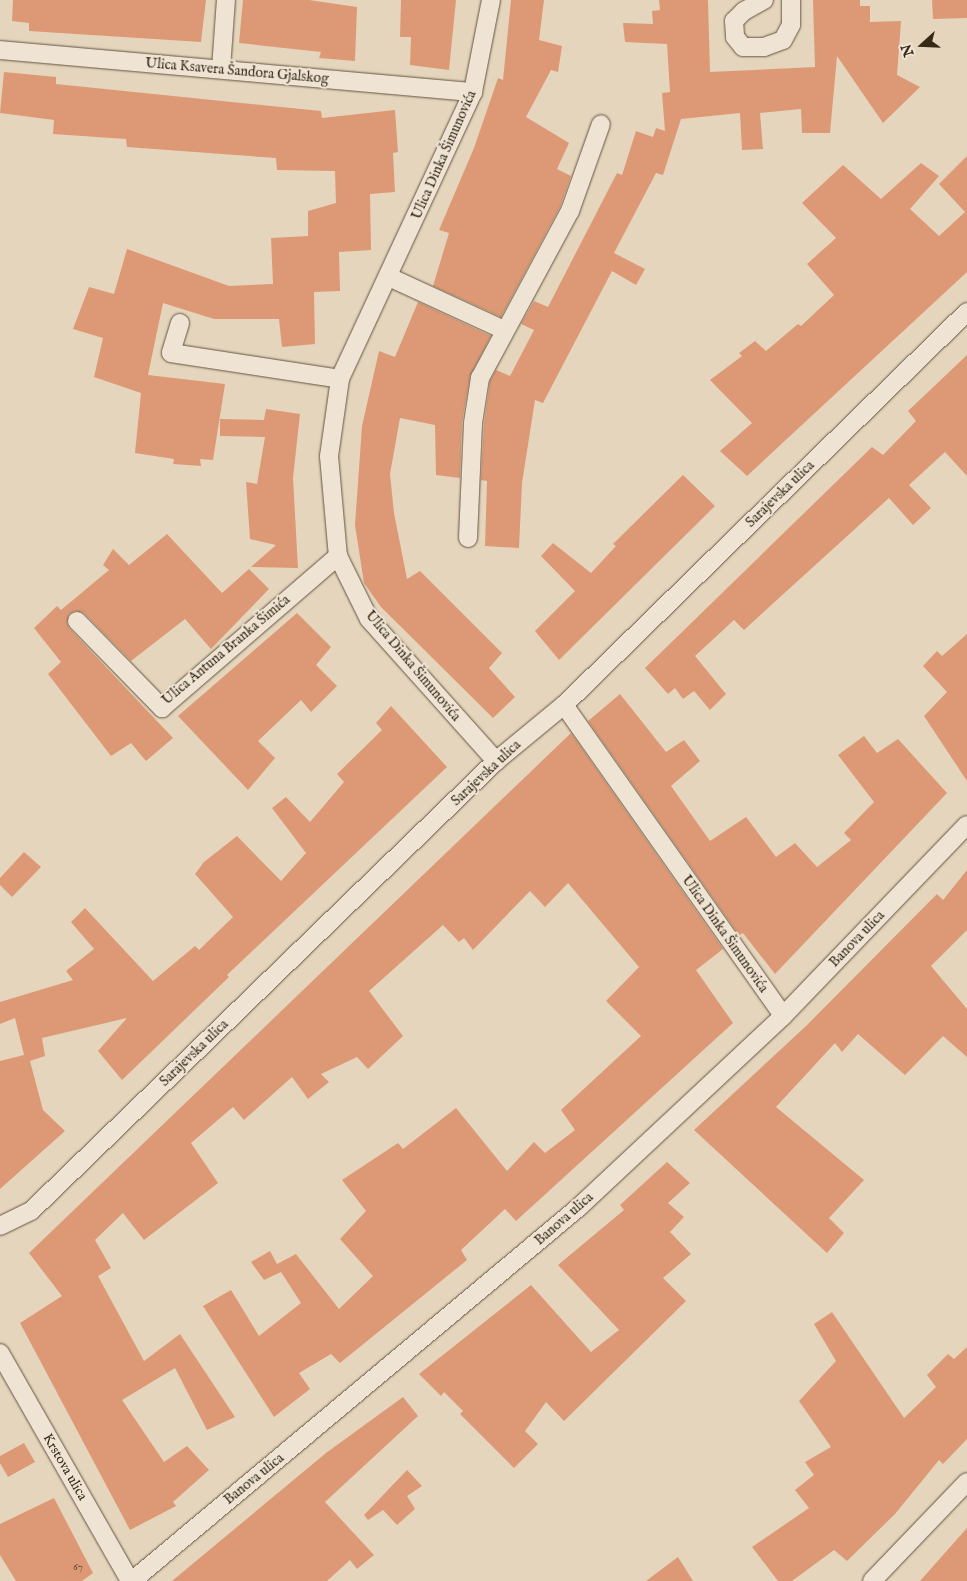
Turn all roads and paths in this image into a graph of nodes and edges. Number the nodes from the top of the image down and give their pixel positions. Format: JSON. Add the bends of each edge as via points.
{"nodes":[{"id":1,"x":226,"y":0,"type":"edge"},
{"id":2,"x":491,"y":0,"type":"edge"},
{"id":3,"x":764,"y":0,"type":"edge"},
{"id":4,"x":790,"y":0,"type":"edge"},
{"id":5,"x":0,"y":50,"type":"edge"},
{"id":6,"x":221,"y":69,"type":"junction"},
{"id":7,"x":473,"y":92,"type":"junction"},
{"id":8,"x":601,"y":124,"type":"dead end"},
{"id":9,"x":389,"y":277,"type":"junction"},
{"id":10,"x":967,"y":312,"type":"edge"},
{"id":11,"x":180,"y":323,"type":"dead end"},
{"id":12,"x":504,"y":330,"type":"junction"},
{"id":13,"x":340,"y":379,"type":"junction"},
{"id":14,"x":468,"y":538,"type":"dead end"},
{"id":15,"x":338,"y":556,"type":"junction"},
{"id":16,"x":77,"y":621,"type":"dead end"},
{"id":17,"x":564,"y":705,"type":"junction"},
{"id":18,"x":496,"y":761,"type":"junction"},
{"id":19,"x":967,"y":825,"type":"edge"},
{"id":20,"x":783,"y":1016,"type":"junction"},
{"id":21,"x":0,"y":1226,"type":"edge"},
{"id":22,"x":2,"y":1361,"type":"edge"},
{"id":23,"x":967,"y":1482,"type":"edge"},
{"id":24,"x":131,"y":1581,"type":"edge"},
{"id":25,"x":872,"y":1581,"type":"edge"}],
"edges":[{"from":1,"to":6,"type":"street"},
{"from":2,"to":7,"type":"street","name":"Ulica Dinka Šimunovića"},
{"from":3,"to":4,"type":"street","via":[[734,21],[735,37],[743,47],[764,48],[783,40],[791,24]]},
{"from":5,"to":6,"type":"street","name":"Ulica Ksavera Šandora Gjalskog"},
{"from":6,"to":7,"type":"street","name":"Ulica Ksavera Šandora Gjalskog"},
{"from":7,"to":9,"type":"street","name":"Ulica Dinka Šimunovića"},
{"from":8,"to":12,"type":"street","via":[[570,211]]},
{"from":9,"to":12,"type":"street"},
{"from":9,"to":13,"type":"street","name":"Ulica Dinka Šimunovića"},
{"from":10,"to":17,"type":"street","name":"Sarajevska ulica"},
{"from":11,"to":13,"type":"street","via":[[172,353]]},
{"from":12,"to":14,"type":"street","via":[[480,378],[473,423]]},
{"from":13,"to":15,"type":"street","name":"Ulica Dinka Šimunovića","via":[[329,456]]},
{"from":15,"to":16,"type":"street","name":"Ulica Antuna Branka Šimića","via":[[162,708]]},
{"from":15,"to":18,"type":"street","name":"Ulica Dinka Šimunovića","via":[[369,620]]},
{"from":17,"to":18,"type":"street","name":"Sarajevska ulica"},
{"from":17,"to":20,"type":"street","name":"Ulica Dinka Šimunovića"},
{"from":18,"to":21,"type":"street","name":"Sarajevska ulica","via":[[31,1211]]},
{"from":19,"to":20,"type":"street","name":"Banova ulica"},
{"from":20,"to":24,"type":"street","name":"Banova ulica","via":[[578,1207]]},
{"from":22,"to":24,"type":"street","name":"Krstova ulica"},
{"from":23,"to":25,"type":"street"}]}
